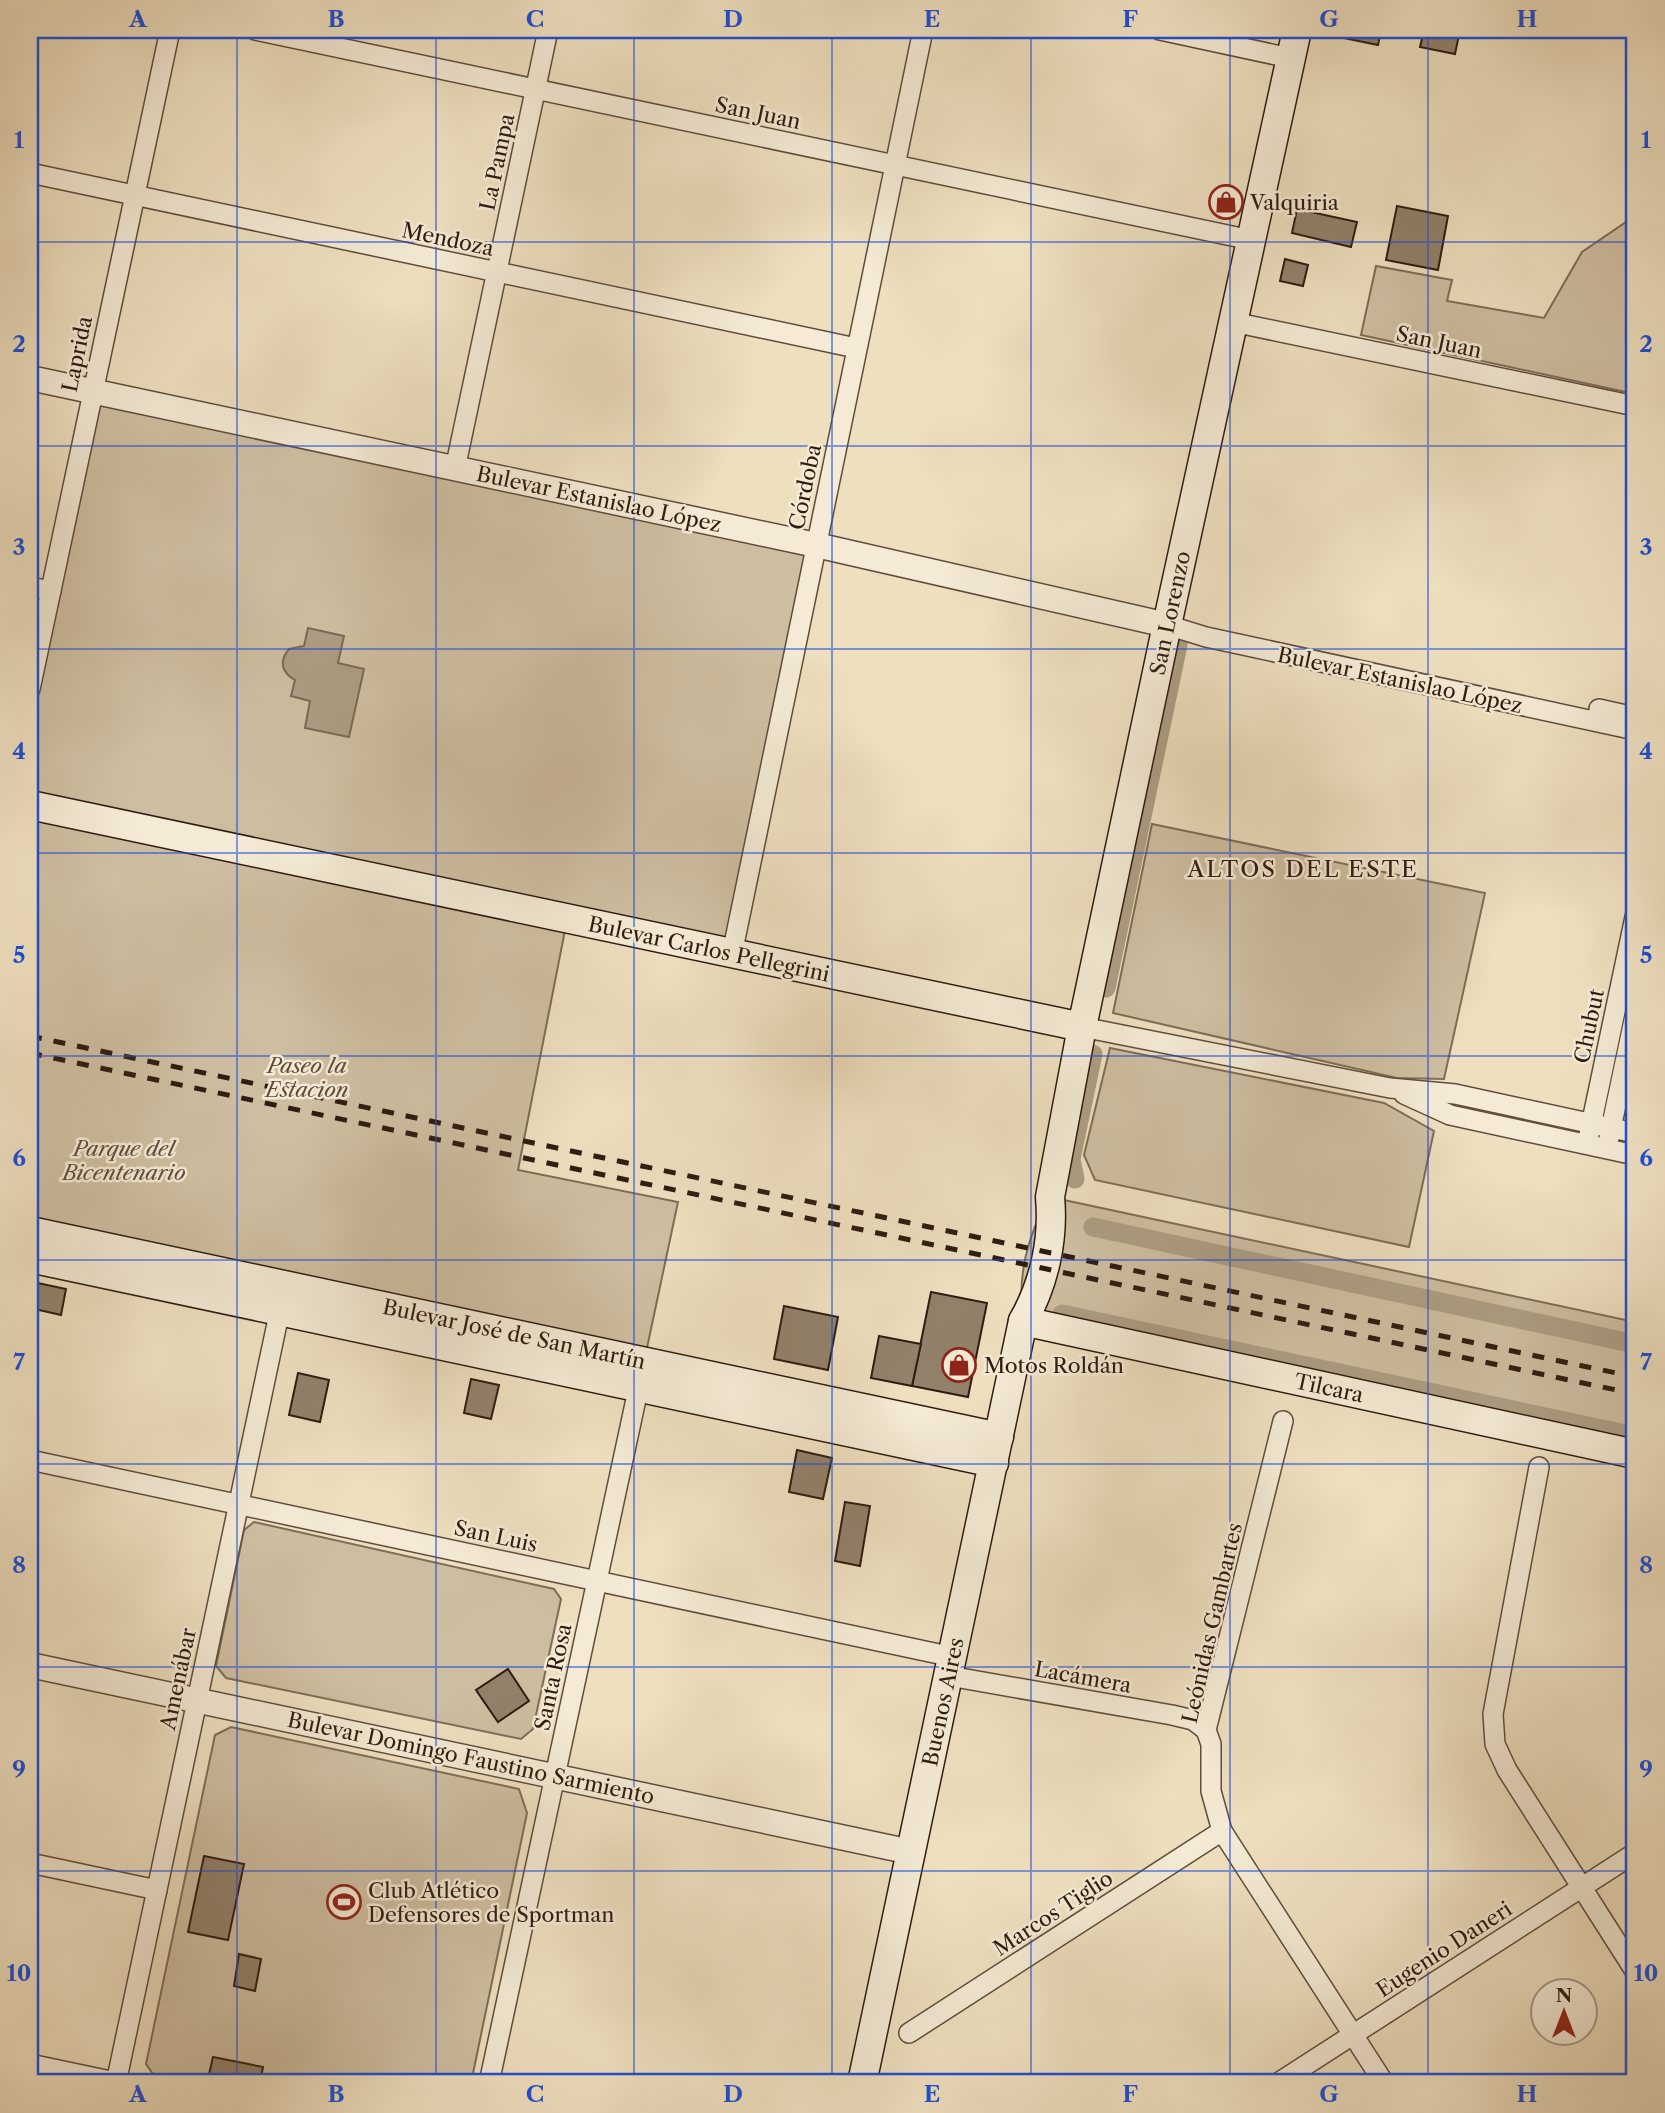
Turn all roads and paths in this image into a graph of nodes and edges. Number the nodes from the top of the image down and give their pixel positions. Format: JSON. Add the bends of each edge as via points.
{"nodes":[{"id":1,"x":170,"y":30,"type":"edge"},
{"id":2,"x":255,"y":30,"type":"edge"},
{"id":3,"x":548,"y":30,"type":"edge"},
{"id":4,"x":923,"y":30,"type":"edge"},
{"id":5,"x":1160,"y":30,"type":"edge"},
{"id":6,"x":1297,"y":30,"type":"edge"},
{"id":7,"x":1290,"y":58,"type":"junction"},
{"id":8,"x":536,"y":89,"type":"junction"},
{"id":9,"x":894,"y":166,"type":"junction"},
{"id":10,"x":30,"y":173,"type":"edge"},
{"id":11,"x":135,"y":195,"type":"junction"},
{"id":12,"x":1251,"y":240,"type":"junction"},
{"id":13,"x":497,"y":272,"type":"junction"},
{"id":14,"x":1233,"y":322,"type":"junction"},
{"id":15,"x":856,"y":348,"type":"junction"},
{"id":16,"x":30,"y":378,"type":"edge"},
{"id":17,"x":93,"y":391,"type":"junction"},
{"id":18,"x":1635,"y":406,"type":"edge"},
{"id":19,"x":455,"y":469,"type":"junction"},
{"id":20,"x":816,"y":545,"type":"junction"},
{"id":21,"x":30,"y":587,"type":"edge"},
{"id":22,"x":51,"y":591,"type":"junction"},
{"id":23,"x":1167,"y":625,"type":"junction"},
{"id":24,"x":30,"y":689,"type":"edge"},
{"id":25,"x":1635,"y":717,"type":"edge"},
{"id":26,"x":1635,"y":730,"type":"edge"},
{"id":27,"x":30,"y":805,"type":"edge"},
{"id":28,"x":1635,"y":917,"type":"edge"},
{"id":29,"x":732,"y":954,"type":"junction"},
{"id":30,"x":1635,"y":1015,"type":"edge"},
{"id":31,"x":1082,"y":1027,"type":"junction"},
{"id":32,"x":1390,"y":1088,"type":"junction"},
{"id":33,"x":1455,"y":1094,"type":"junction"},
{"id":34,"x":1450,"y":1115,"type":"junction"},
{"id":35,"x":1592,"y":1123,"type":"junction"},
{"id":36,"x":1611,"y":1128,"type":"junction"},
{"id":37,"x":1635,"y":1133,"type":"edge"},
{"id":38,"x":1597,"y":1147,"type":"junction"},
{"id":39,"x":1635,"y":1155,"type":"edge"},
{"id":40,"x":30,"y":1231,"type":"edge"},
{"id":41,"x":1038,"y":1250,"type":"joint"},
{"id":42,"x":30,"y":1258,"type":"edge"},
{"id":43,"x":282,"y":1298,"type":"junction"},
{"id":44,"x":1023,"y":1321,"type":"junction"},
{"id":45,"x":641,"y":1374,"type":"junction"},
{"id":46,"x":1283,"y":1421,"type":"dead end"},
{"id":47,"x":997,"y":1450,"type":"junction"},
{"id":48,"x":1635,"y":1454,"type":"edge"},
{"id":49,"x":30,"y":1461,"type":"edge"},
{"id":50,"x":1539,"y":1467,"type":"dead end"},
{"id":51,"x":238,"y":1505,"type":"junction"},
{"id":52,"x":597,"y":1581,"type":"junction"},
{"id":53,"x":30,"y":1665,"type":"edge"},
{"id":54,"x":951,"y":1666,"type":"junction"},
{"id":55,"x":197,"y":1700,"type":"junction"},
{"id":56,"x":1206,"y":1730,"type":"junction"},
{"id":57,"x":555,"y":1776,"type":"junction"},
{"id":58,"x":1222,"y":1831,"type":"junction"},
{"id":59,"x":911,"y":1852,"type":"junction"},
{"id":60,"x":1635,"y":1853,"type":"edge"},
{"id":61,"x":30,"y":1863,"type":"edge"},
{"id":62,"x":1582,"y":1887,"type":"junction"},
{"id":63,"x":157,"y":1890,"type":"junction"},
{"id":64,"x":1635,"y":1971,"type":"edge"},
{"id":65,"x":909,"y":2033,"type":"dead end"},
{"id":66,"x":1353,"y":2035,"type":"junction"},
{"id":67,"x":30,"y":2064,"type":"edge"},
{"id":68,"x":117,"y":2083,"type":"edge"},
{"id":69,"x":489,"y":2083,"type":"edge"},
{"id":70,"x":862,"y":2083,"type":"edge"},
{"id":71,"x":1278,"y":2083,"type":"edge"},
{"id":72,"x":1384,"y":2083,"type":"edge"}],
"edges":[{"from":1,"to":11,"type":"street","name":"Laprida"},
{"from":2,"to":8,"type":"street","name":"San Juan"},
{"from":3,"to":8,"type":"street","name":"La Pampa"},
{"from":4,"to":9,"type":"street","name":"Córdoba"},
{"from":5,"to":7,"type":"street"},
{"from":6,"to":7,"type":"main road","name":"San Lorenzo"},
{"from":7,"to":12,"type":"main road","name":"San Lorenzo"},
{"from":8,"to":9,"type":"street","name":"San Juan"},
{"from":8,"to":13,"type":"street","name":"La Pampa"},
{"from":9,"to":12,"type":"street","name":"San Juan"},
{"from":9,"to":15,"type":"street","name":"Córdoba"},
{"from":10,"to":11,"type":"street","name":"Mendoza"},
{"from":11,"to":13,"type":"street","name":"Mendoza"},
{"from":11,"to":17,"type":"street","name":"Laprida"},
{"from":12,"to":14,"type":"main road","name":"San Lorenzo"},
{"from":13,"to":15,"type":"street","name":"Mendoza"},
{"from":13,"to":19,"type":"street","name":"La Pampa"},
{"from":14,"to":18,"type":"street","name":"San Juan"},
{"from":14,"to":23,"type":"main road","name":"San Lorenzo"},
{"from":15,"to":20,"type":"street","name":"Córdoba"},
{"from":16,"to":17,"type":"street","name":"Bulevar Estanislao López"},
{"from":17,"to":19,"type":"street","name":"Bulevar Estanislao López"},
{"from":17,"to":22,"type":"street","name":"Laprida"},
{"from":19,"to":20,"type":"street","name":"Bulevar Estanislao López"},
{"from":20,"to":23,"type":"street","name":"Bulevar Estanislao López"},
{"from":20,"to":29,"type":"street","name":"Córdoba"},
{"from":21,"to":22,"type":"street"},
{"from":22,"to":24,"type":"street","name":"Laprida"},
{"from":23,"to":25,"type":"street","name":"Bulevar Estanislao López","via":[[1209,626]]},
{"from":23,"to":26,"type":"street","name":"Bulevar Estanislao López","via":[[1206,638]]},
{"from":23,"to":31,"type":"main road","name":"San Lorenzo"},
{"from":27,"to":29,"type":"main road","name":"Bulevar Carlos Pellegrini"},
{"from":28,"to":35,"type":"street","name":"Chubut"},
{"from":29,"to":31,"type":"main road","name":"Bulevar Carlos Pellegrini"},
{"from":30,"to":36,"type":"street","name":"Chubut"},
{"from":31,"to":32,"type":"street","name":"Bulevar Carlos Pellegrini"},
{"from":31,"to":41,"type":"main road","name":"San Lorenzo","via":[[1050,1198],[1035,1222]]},
{"from":32,"to":33,"type":"street","name":"Bulevar Carlos Pellegrini"},
{"from":32,"to":34,"type":"street","name":"Bulevar Carlos Pellegrini"},
{"from":33,"to":34,"type":"street"},
{"from":33,"to":35,"type":"street","name":"Bulevar Carlos Pellegrini"},
{"from":34,"to":38,"type":"street","name":"Bulevar Carlos Pellegrini"},
{"from":35,"to":36,"type":"street","name":"Bulevar Carlos Pellegrini"},
{"from":35,"to":38,"type":"street","name":"Chubut"},
{"from":36,"to":37,"type":"street","name":"Bulevar Carlos Pellegrini"},
{"from":36,"to":38,"type":"street","name":"Chubut"},
{"from":38,"to":39,"type":"street","name":"Bulevar Carlos Pellegrini"},
{"from":40,"to":43,"type":"main road","name":"Bulevar José de San Martín"},
{"from":41,"to":44,"type":"main road","name":"Buenos Aires","via":[[1019,1291]]},
{"from":42,"to":43,"type":"main road","name":"Bulevar José de San Martín"},
{"from":43,"to":45,"type":"main road","name":"Bulevar José de San Martín"},
{"from":43,"to":51,"type":"street","name":"Amenábar"},
{"from":44,"to":47,"type":"main road","name":"Buenos Aires"},
{"from":44,"to":48,"type":"main road","name":"Tilcara"},
{"from":45,"to":47,"type":"main road","name":"Bulevar José de San Martín"},
{"from":45,"to":52,"type":"street","name":"Santa Rosa"},
{"from":46,"to":56,"type":"street","name":"Leónidas Gambartes"},
{"from":47,"to":54,"type":"main road","name":"Buenos Aires"},
{"from":49,"to":51,"type":"street","name":"San Luis"},
{"from":50,"to":62,"type":"street","via":[[1493,1714],[1495,1744]]},
{"from":51,"to":52,"type":"street","name":"San Luis"},
{"from":51,"to":55,"type":"street","name":"Amenábar"},
{"from":52,"to":54,"type":"street","name":"San Luis"},
{"from":52,"to":57,"type":"street","name":"Santa Rosa"},
{"from":53,"to":55,"type":"street","name":"Bulevar Domingo Faustino Sarmiento"},
{"from":54,"to":56,"type":"street","name":"Lacámera","via":[[1193,1720]]},
{"from":54,"to":59,"type":"main road","name":"Buenos Aires"},
{"from":55,"to":57,"type":"street","name":"Bulevar Domingo Faustino Sarmiento"},
{"from":55,"to":63,"type":"street","name":"Amenábar"},
{"from":56,"to":58,"type":"street","name":"Leónidas Gambartes","via":[[1211,1744],[1211,1791]]},
{"from":57,"to":59,"type":"street","name":"Bulevar Domingo Faustino Sarmiento"},
{"from":57,"to":69,"type":"street","name":"Santa Rosa"},
{"from":58,"to":65,"type":"street","name":"Marcos Tiglio"},
{"from":58,"to":66,"type":"street","name":"Leónidas Gambartes"},
{"from":59,"to":70,"type":"main road","name":"Buenos Aires"},
{"from":60,"to":62,"type":"street","name":"Eugenio Daneri"},
{"from":61,"to":63,"type":"street"},
{"from":62,"to":64,"type":"street"},
{"from":62,"to":66,"type":"street","name":"Eugenio Daneri"},
{"from":63,"to":68,"type":"street","name":"Amenábar"},
{"from":66,"to":71,"type":"street","name":"Eugenio Daneri"},
{"from":66,"to":72,"type":"street","name":"Leónidas Gambartes"},
{"from":67,"to":68,"type":"street"}]}
